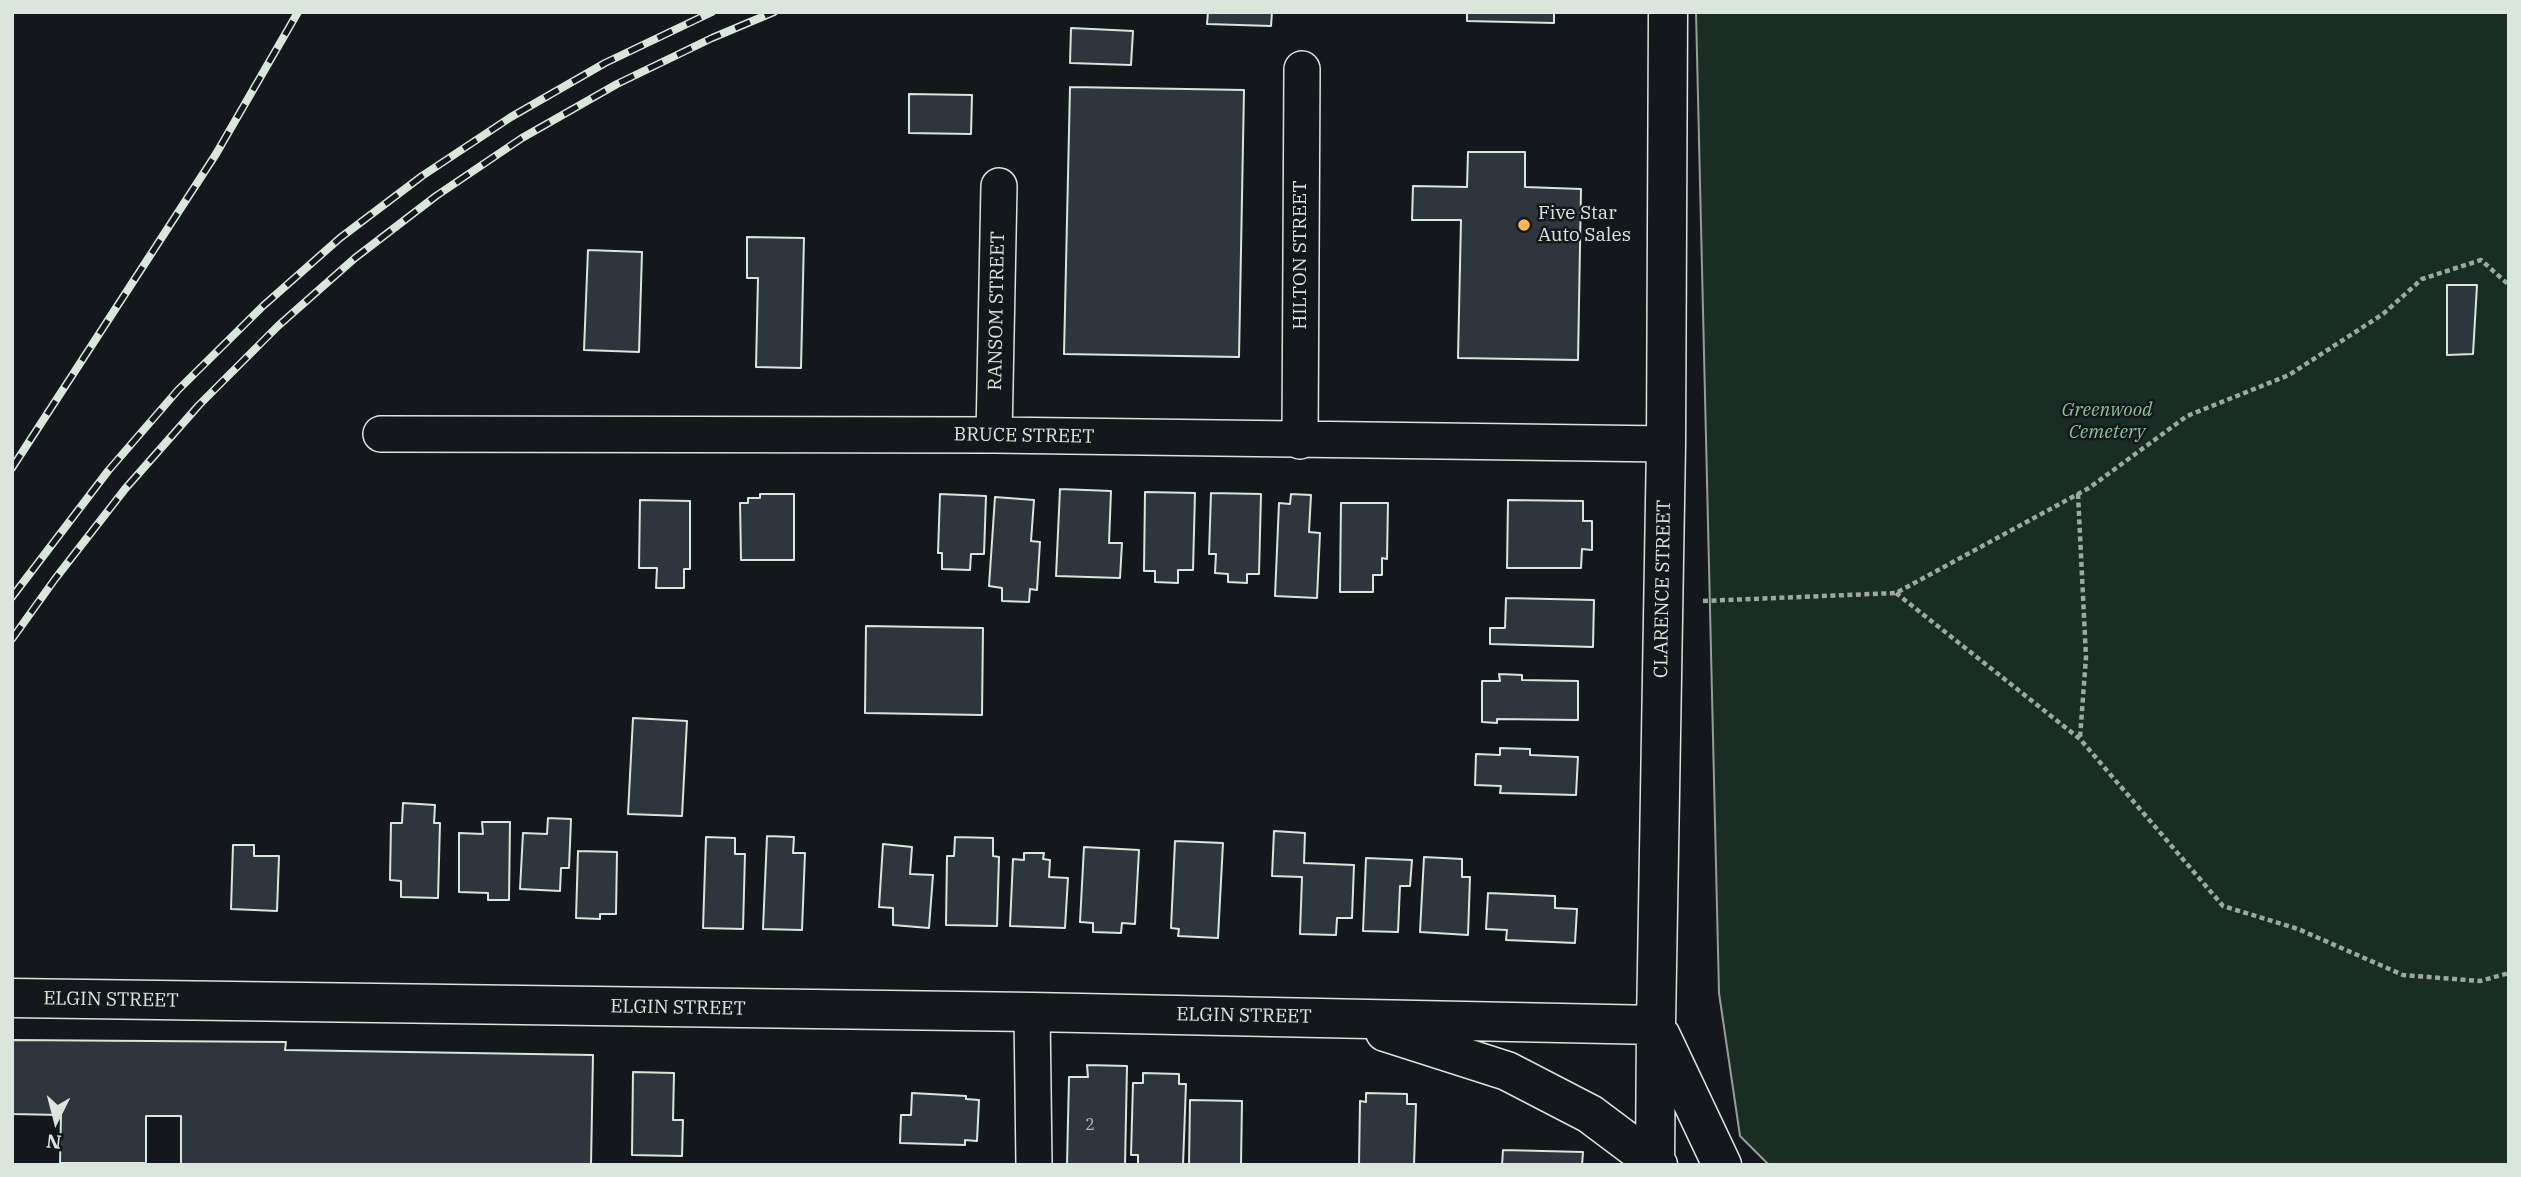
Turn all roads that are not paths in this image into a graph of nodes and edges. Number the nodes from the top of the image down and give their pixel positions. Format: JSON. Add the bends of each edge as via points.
{"nodes":[{"id":1,"x":1668,"y":12,"type":"edge"},
{"id":2,"x":1302,"y":69,"type":"dead end"},
{"id":3,"x":999,"y":186,"type":"dead end"},
{"id":4,"x":381,"y":434,"type":"dead end"},
{"id":5,"x":994,"y":435,"type":"junction"},
{"id":6,"x":1300,"y":441,"type":"junction"},
{"id":7,"x":1666,"y":444,"type":"junction"},
{"id":8,"x":12,"y":998,"type":"edge"},
{"id":9,"x":1032,"y":1012,"type":"junction"},
{"id":10,"x":1343,"y":1018,"type":"junction"},
{"id":11,"x":1656,"y":1025,"type":"junction"},
{"id":12,"x":1656,"y":1164,"type":"edge"},
{"id":13,"x":1034,"y":1165,"type":"edge"},
{"id":14,"x":1721,"y":1165,"type":"edge"}],
"edges":[{"from":1,"to":7,"type":"main road","name":"CLARENCE STREET"},
{"from":2,"to":6,"type":"street","name":"HILTON STREET"},
{"from":3,"to":5,"type":"street","name":"RANSOM STREET"},
{"from":4,"to":5,"type":"street","name":"BRUCE STREET"},
{"from":5,"to":6,"type":"street","name":"BRUCE STREET"},
{"from":6,"to":7,"type":"street","name":"BRUCE STREET"},
{"from":7,"to":11,"type":"main road","name":"CLARENCE STREET"},
{"from":8,"to":9,"type":"main road","name":"ELGIN STREET"},
{"from":9,"to":10,"type":"main road","name":"ELGIN STREET"},
{"from":9,"to":13,"type":"street"},
{"from":10,"to":11,"type":"main road","name":"ELGIN STREET"},
{"from":10,"to":12,"type":"main road","name":"ELGIN STREET","via":[[1507,1071],[1590,1114]]},
{"from":11,"to":12,"type":"main road","name":"CLARENCE STREET"},
{"from":11,"to":14,"type":"main road"}]}
